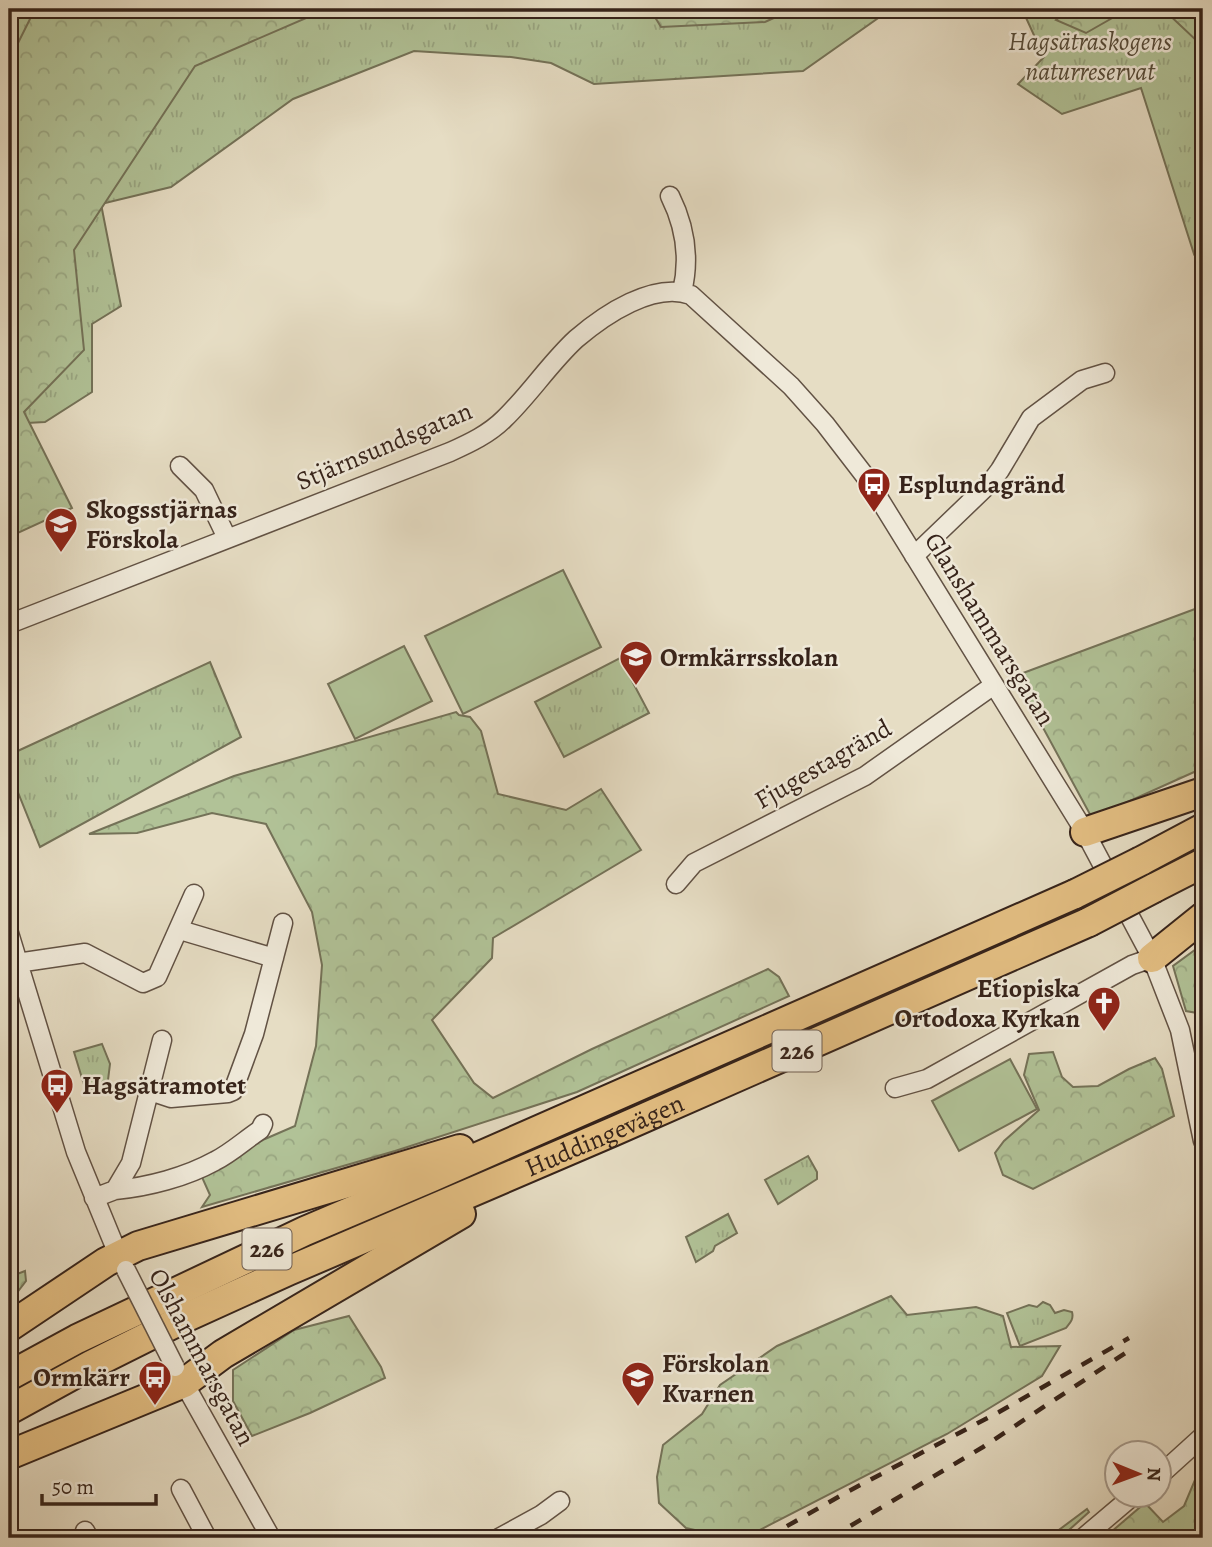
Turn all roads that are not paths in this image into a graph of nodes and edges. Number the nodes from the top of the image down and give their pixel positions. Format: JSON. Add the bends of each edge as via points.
{"nodes":[{"id":1,"x":670,"y":196,"type":"dead end"},
{"id":2,"x":682,"y":292,"type":"junction"},
{"id":3,"x":1105,"y":373,"type":"dead end"},
{"id":4,"x":180,"y":466,"type":"dead end"},
{"id":5,"x":227,"y":538,"type":"junction"},
{"id":6,"x":914,"y":556,"type":"junction"},
{"id":7,"x":9,"y":624,"type":"edge"},
{"id":8,"x":994,"y":685,"type":"junction"},
{"id":9,"x":1203,"y":792,"type":"edge"},
{"id":10,"x":1203,"y":828,"type":"edge"},
{"id":11,"x":1085,"y":832,"type":"junction"},
{"id":12,"x":1203,"y":863,"type":"edge"},
{"id":13,"x":676,"y":884,"type":"dead end"},
{"id":14,"x":194,"y":894,"type":"dead end"},
{"id":15,"x":1203,"y":917,"type":"edge"},
{"id":16,"x":284,"y":923,"type":"dead end"},
{"id":17,"x":180,"y":930,"type":"junction"},
{"id":18,"x":9,"y":933,"type":"edge"},
{"id":19,"x":274,"y":958,"type":"junction"},
{"id":20,"x":1152,"y":958,"type":"junction"},
{"id":21,"x":17,"y":963,"type":"junction"},
{"id":22,"x":162,"y":1040,"type":"dead end"},
{"id":23,"x":895,"y":1088,"type":"dead end"},
{"id":24,"x":150,"y":1091,"type":"junction"},
{"id":25,"x":263,"y":1124,"type":"dead end"},
{"id":26,"x":531,"y":1133,"type":"junction"},
{"id":27,"x":1203,"y":1141,"type":"edge"},
{"id":28,"x":504,"y":1179,"type":"junction"},
{"id":29,"x":115,"y":1190,"type":"junction"},
{"id":30,"x":94,"y":1198,"type":"junction"},
{"id":31,"x":122,"y":1262,"type":"junction"},
{"id":32,"x":9,"y":1327,"type":"edge"},
{"id":33,"x":180,"y":1375,"type":"junction"},
{"id":34,"x":9,"y":1376,"type":"edge"},
{"id":35,"x":9,"y":1410,"type":"edge"},
{"id":36,"x":1203,"y":1436,"type":"edge"},
{"id":37,"x":9,"y":1455,"type":"edge"},
{"id":38,"x":1174,"y":1462,"type":"edge"},
{"id":39,"x":181,"y":1489,"type":"dead end"},
{"id":40,"x":561,"y":1501,"type":"dead end"},
{"id":41,"x":1118,"y":1508,"type":"edge"},
{"id":42,"x":207,"y":1538,"type":"edge"},
{"id":43,"x":271,"y":1538,"type":"edge"},
{"id":44,"x":499,"y":1538,"type":"edge"},
{"id":45,"x":1083,"y":1538,"type":"edge"}],
"edges":[{"from":1,"to":2,"type":"street","via":[[682,228],[686,276]]},
{"from":2,"to":5,"type":"street","name":"Stjärnsundsgatan","via":[[647,296],[611,314],[576,340],[505,418],[479,438]]},
{"from":2,"to":6,"type":"street","name":"Glanshammarsgatan","via":[[699,300],[825,424],[865,476]]},
{"from":3,"to":6,"type":"street","via":[[1082,380],[1031,418],[991,482]]},
{"from":4,"to":5,"type":"street","via":[[204,490]]},
{"from":5,"to":7,"type":"street","name":"Stjärnsundsgatan"},
{"from":6,"to":8,"type":"street","name":"Glanshammarsgatan"},
{"from":8,"to":11,"type":"street","name":"Glanshammarsgatan"},
{"from":8,"to":13,"type":"street","name":"Fjugestagränd","via":[[865,776],[695,863]]},
{"from":9,"to":11,"type":"main road"},
{"from":10,"to":26,"type":"main road","name":"Huddingevägen","number":"226","bridge":true,"via":[[1075,894]]},
{"from":11,"to":20,"type":"street","name":"Glanshammarsgatan"},
{"from":12,"to":28,"type":"main road","name":"Huddingevägen","number":"226","bridge":true,"via":[[1089,922]]},
{"from":14,"to":17,"type":"street"},
{"from":15,"to":20,"type":"main road"},
{"from":16,"to":19,"type":"street"},
{"from":17,"to":19,"type":"street"},
{"from":17,"to":21,"type":"street","via":[[157,977],[150,981],[143,982],[85,953]]},
{"from":18,"to":21,"type":"street","name":"Olshammarsgatan"},
{"from":19,"to":24,"type":"street","via":[[233,1091],[171,1098]]},
{"from":20,"to":23,"type":"street","via":[[927,1079]]},
{"from":20,"to":27,"type":"street","name":"Glanshammarsgatan","via":[[1180,1030]]},
{"from":21,"to":30,"type":"street","name":"Olshammarsgatan"},
{"from":22,"to":24,"type":"street"},
{"from":24,"to":29,"type":"street","via":[[131,1163]]},
{"from":25,"to":29,"type":"street","via":[[199,1169]]},
{"from":26,"to":31,"type":"main road","via":[[486,1141],[159,1238]]},
{"from":26,"to":34,"type":"main road","name":"Huddingevägen","number":"226","via":[[305,1231],[76,1339]]},
{"from":28,"to":33,"type":"main road","via":[[472,1208]]},
{"from":28,"to":35,"type":"main road","name":"Huddingevägen","number":"226","via":[[189,1316]]},
{"from":29,"to":30,"type":"street"},
{"from":30,"to":31,"type":"street","name":"Olshammarsgatan"},
{"from":31,"to":32,"type":"main road"},
{"from":31,"to":33,"type":"street","name":"Olshammarsgatan","bridge":true},
{"from":33,"to":37,"type":"main road"},
{"from":33,"to":43,"type":"street","name":"Olshammarsgatan"},
{"from":36,"to":38,"type":"street"},
{"from":39,"to":42,"type":"street"},
{"from":40,"to":44,"type":"street"},
{"from":41,"to":45,"type":"street"}]}
